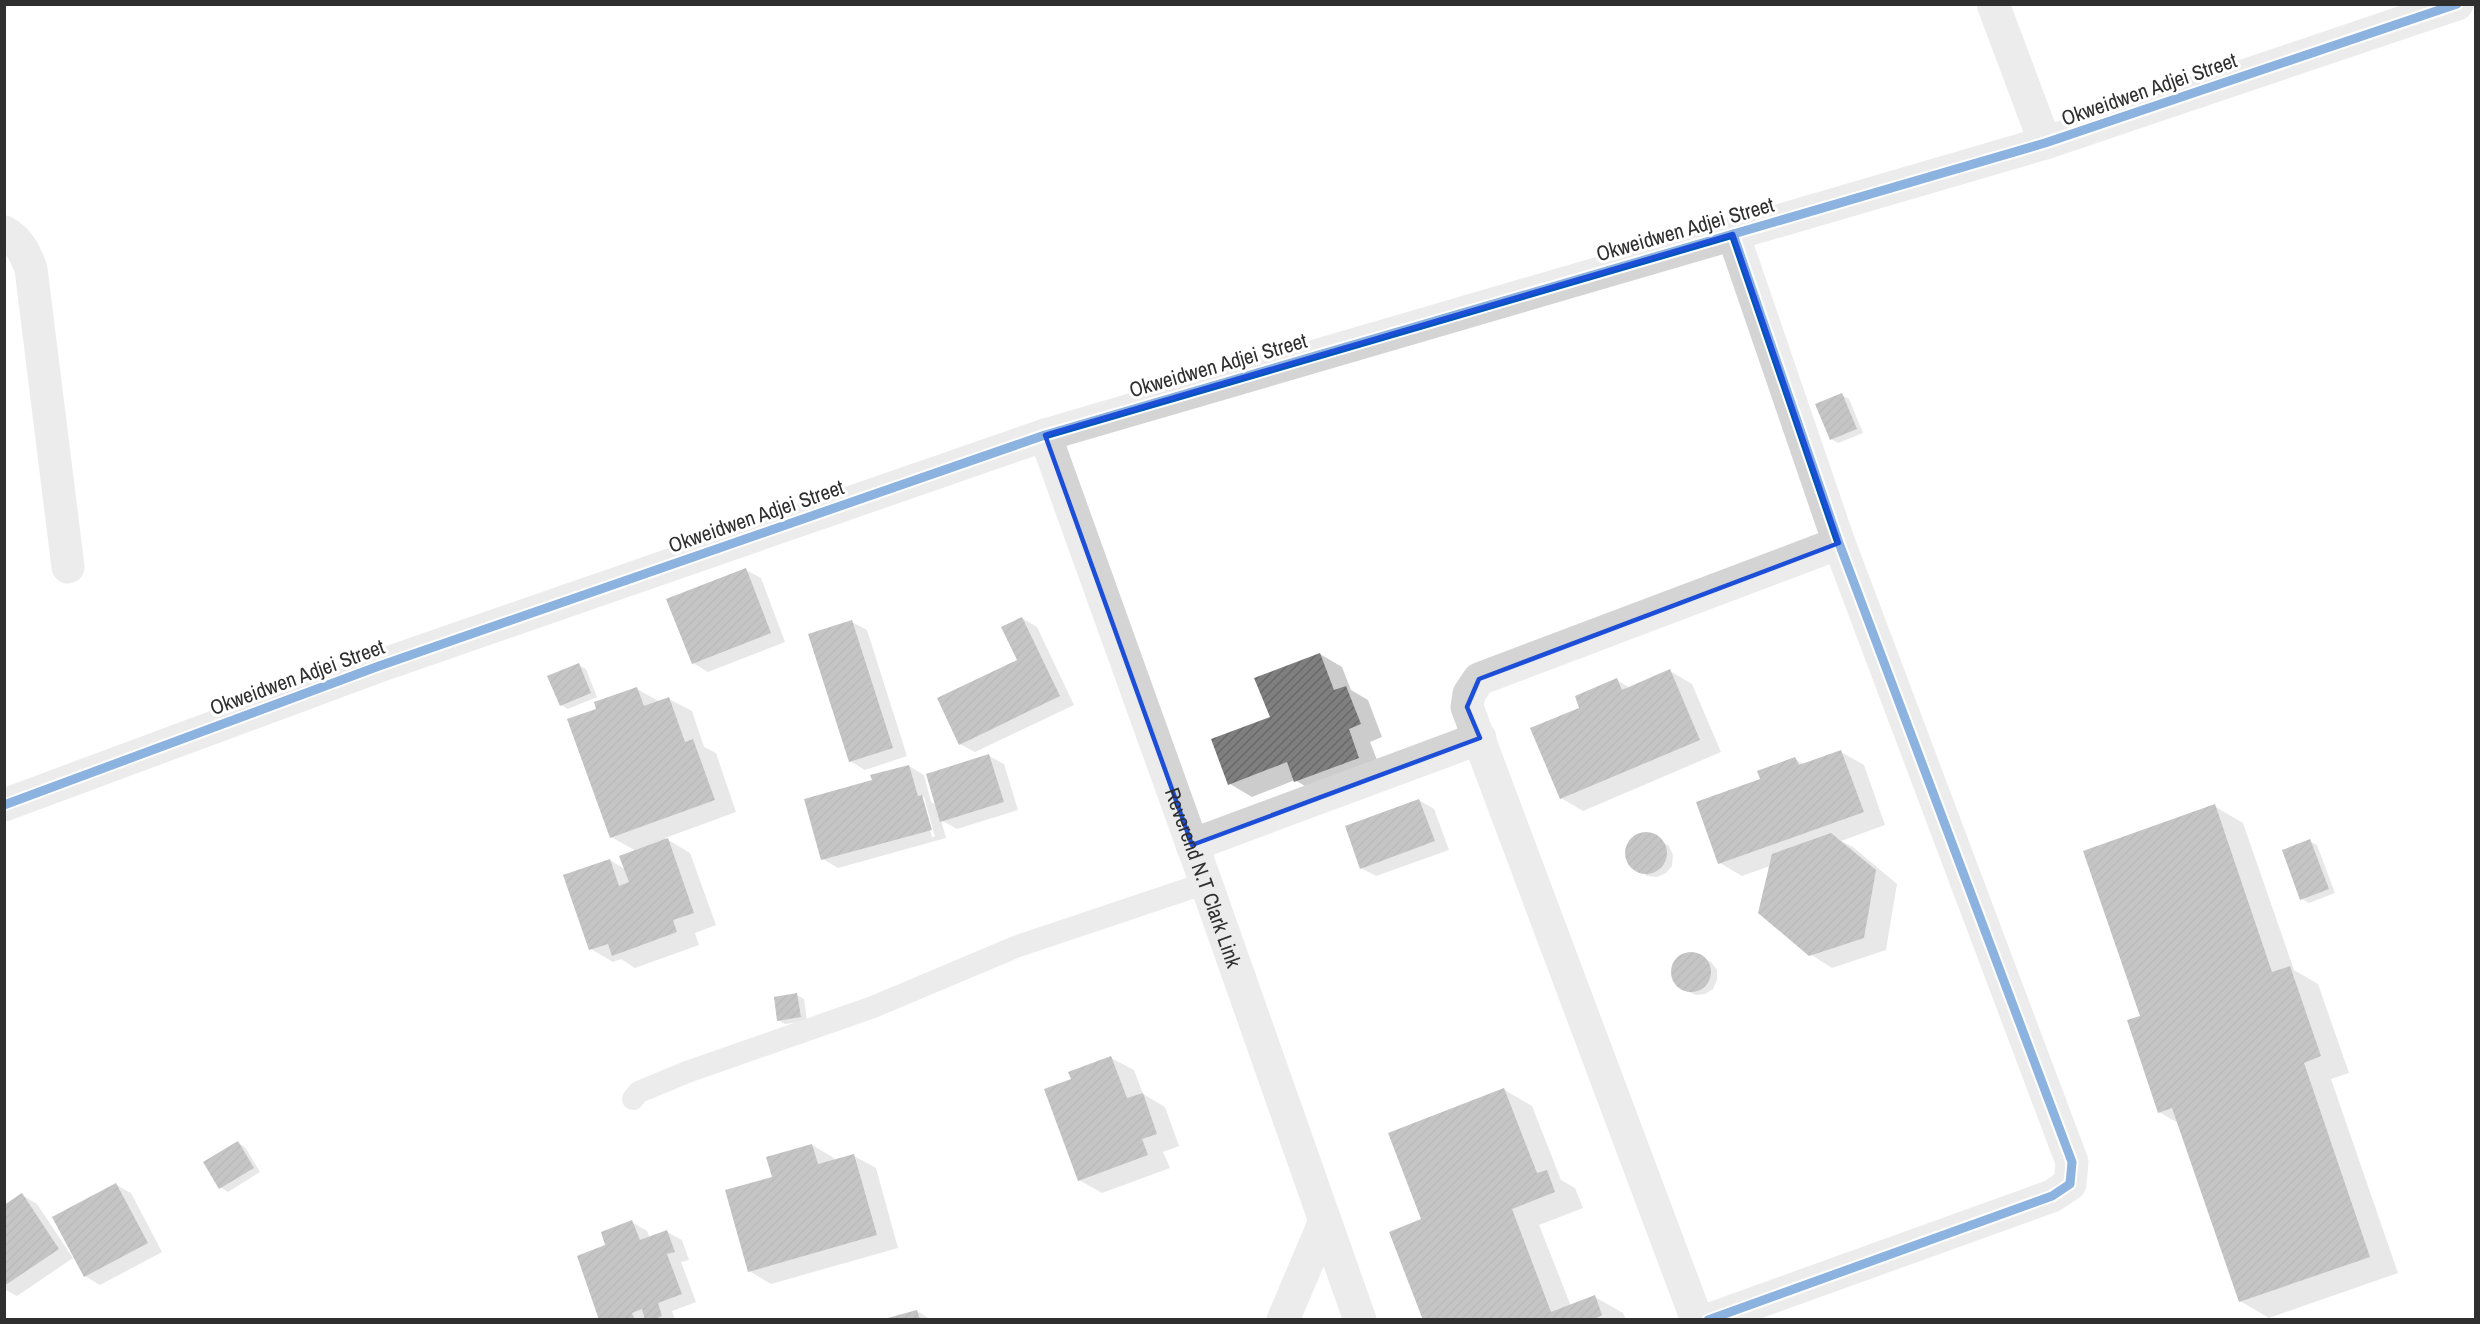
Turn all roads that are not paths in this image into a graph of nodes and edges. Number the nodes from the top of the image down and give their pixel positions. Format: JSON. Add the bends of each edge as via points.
{"nodes":[{"id":1,"x":1993,"y":4,"type":"edge"},
{"id":2,"x":2457,"y":4,"type":"edge"},
{"id":3,"x":2045,"y":142,"type":"junction"},
{"id":4,"x":4,"y":232,"type":"edge"},
{"id":5,"x":1733,"y":234,"type":"junction"},
{"id":6,"x":1045,"y":435,"type":"junction"},
{"id":7,"x":1839,"y":543,"type":"junction"},
{"id":8,"x":68,"y":567,"type":"dead end"},
{"id":9,"x":1480,"y":738,"type":"junction"},
{"id":10,"x":4,"y":805,"type":"edge"},
{"id":11,"x":1192,"y":845,"type":"junction"},
{"id":12,"x":1206,"y":883,"type":"junction"},
{"id":13,"x":633,"y":1099,"type":"dead end"},
{"id":14,"x":1325,"y":1221,"type":"junction"},
{"id":15,"x":1283,"y":1320,"type":"edge"},
{"id":16,"x":1359,"y":1320,"type":"edge"},
{"id":17,"x":1697,"y":1320,"type":"edge"},
{"id":18,"x":1708,"y":1320,"type":"edge"}],
"edges":[{"from":1,"to":3,"type":"street"},
{"from":2,"to":3,"type":"street","name":"Okweidwen Adjei Street"},
{"from":3,"to":5,"type":"street","name":"Okweidwen Adjei Street"},
{"from":4,"to":8,"type":"street","via":[[23,248],[31,269]]},
{"from":5,"to":6,"type":"street","name":"Okweidwen Adjei Street"},
{"from":5,"to":7,"type":"street"},
{"from":6,"to":10,"type":"street","name":"Okweidwen Adjei Street","via":[[379,666]]},
{"from":6,"to":11,"type":"street","name":"Reverend N.T Clark Link"},
{"from":7,"to":9,"type":"street","via":[[1479,679],[1469,694],[1467,707]]},
{"from":7,"to":18,"type":"street","via":[[2072,1162],[2070,1184],[2052,1196]]},
{"from":9,"to":11,"type":"street"},
{"from":9,"to":17,"type":"street"},
{"from":11,"to":12,"type":"street","name":"Reverend N.T Clark Link"},
{"from":12,"to":13,"type":"lane","via":[[1018,946],[873,1007],[669,1079],[639,1092]]},
{"from":12,"to":14,"type":"street","name":"Reverend N.T Clark Link"},
{"from":14,"to":15,"type":"street"},
{"from":14,"to":16,"type":"street","name":"Reverend N.T Clark Link"}]}
